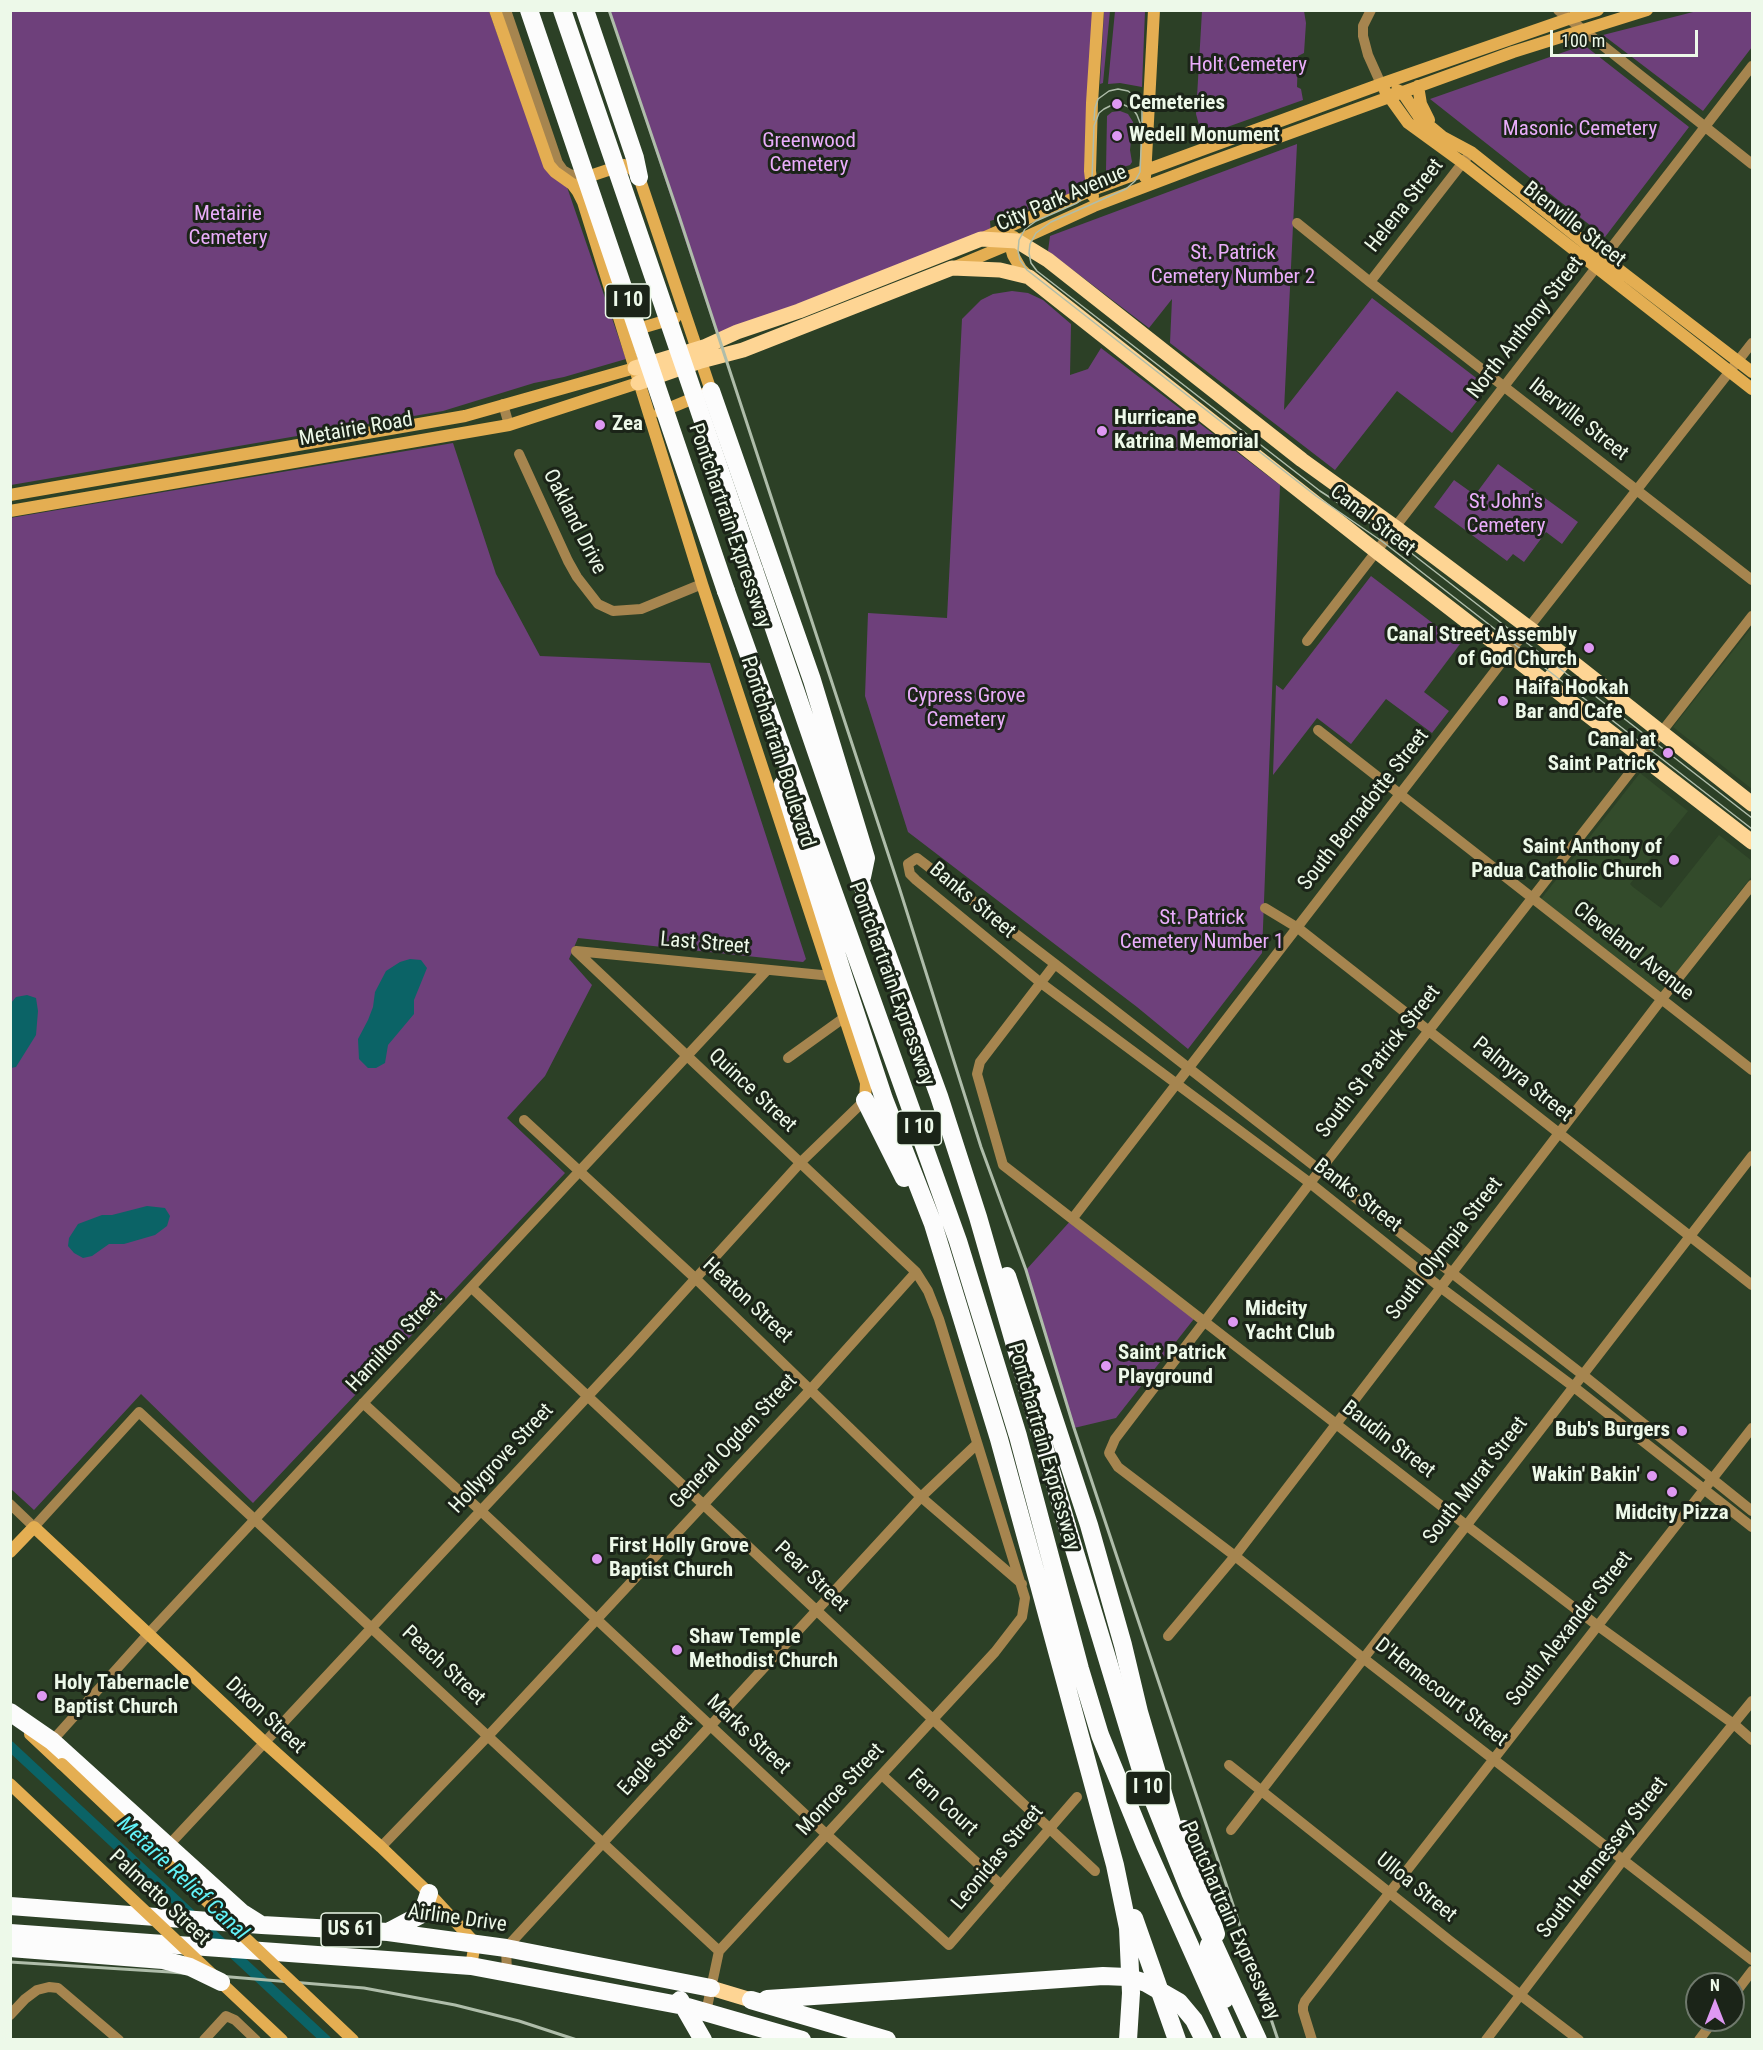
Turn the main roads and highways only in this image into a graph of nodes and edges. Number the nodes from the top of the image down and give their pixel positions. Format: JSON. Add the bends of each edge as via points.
{"nodes":[{"id":1,"x":529,"y":10,"type":"edge"},
{"id":2,"x":562,"y":10,"type":"edge"},
{"id":3,"x":585,"y":10,"type":"edge"},
{"id":4,"x":639,"y":177,"type":"road end"},
{"id":5,"x":981,"y":239,"type":"joint"},
{"id":6,"x":952,"y":268,"type":"joint"},
{"id":7,"x":1152,"y":342,"type":"junction"},
{"id":8,"x":699,"y":355,"type":"junction"},
{"id":9,"x":1135,"y":361,"type":"junction"},
{"id":10,"x":637,"y":375,"type":"road end"},
{"id":11,"x":711,"y":391,"type":"road end"},
{"id":12,"x":1566,"y":658,"type":"junction"},
{"id":13,"x":1546,"y":683,"type":"junction"},
{"id":14,"x":770,"y":713,"type":"junction"},
{"id":15,"x":1752,"y":804,"type":"edge"},
{"id":16,"x":1752,"y":842,"type":"edge"},
{"id":17,"x":861,"y":882,"type":"junction"},
{"id":18,"x":865,"y":1100,"type":"road end"},
{"id":19,"x":978,"y":1217,"type":"junction"},
{"id":20,"x":966,"y":1332,"type":"junction"},
{"id":21,"x":1123,"y":1644,"type":"junction"},
{"id":22,"x":10,"y":1714,"type":"edge"},
{"id":23,"x":1115,"y":1865,"type":"junction"},
{"id":24,"x":429,"y":1893,"type":"road end"},
{"id":25,"x":10,"y":1906,"type":"edge"},
{"id":26,"x":85,"y":1911,"type":"junction"},
{"id":27,"x":261,"y":1925,"type":"junction"},
{"id":28,"x":388,"y":1932,"type":"junction"},
{"id":29,"x":10,"y":1933,"type":"edge"},
{"id":30,"x":83,"y":1939,"type":"junction"},
{"id":31,"x":10,"y":1948,"type":"edge"},
{"id":32,"x":653,"y":1976,"type":"junction"},
{"id":33,"x":221,"y":1982,"type":"road end"},
{"id":34,"x":711,"y":1988,"type":"joint"},
{"id":35,"x":751,"y":2000,"type":"junction"},
{"id":36,"x":684,"y":2006,"type":"junction"},
{"id":37,"x":801,"y":2039,"type":"edge"},
{"id":38,"x":704,"y":2040,"type":"edge"},
{"id":39,"x":887,"y":2040,"type":"edge"},
{"id":40,"x":1128,"y":2040,"type":"edge"},
{"id":41,"x":1178,"y":2040,"type":"edge"},
{"id":42,"x":1204,"y":2040,"type":"edge"},
{"id":43,"x":1233,"y":2040,"type":"edge"},
{"id":44,"x":1250,"y":2040,"type":"edge"},
{"id":45,"x":1258,"y":2040,"type":"edge"}],
"edges":[{"from":1,"to":14,"type":"highway","name":"Pontchartrain Expressway","number":"I 10","bridge":true},
{"from":2,"to":17,"type":"highway","name":"Pontchartrain Expressway","number":"I 10","bridge":true},
{"from":3,"to":4,"type":"highway"},
{"from":5,"to":7,"type":"main road","name":"Canal Street","via":[[1013,242],[1048,260]]},
{"from":5,"to":8,"type":"main road","name":"City Park Avenue","via":[[737,332]]},
{"from":6,"to":8,"type":"main road","name":"City Park Avenue","via":[[743,350]]},
{"from":6,"to":9,"type":"main road","name":"Canal Street","via":[[1000,270],[1029,277]]},
{"from":7,"to":9,"type":"main road"},
{"from":7,"to":12,"type":"main road","name":"Canal Street"},
{"from":8,"to":10,"type":"main road","name":"Metairie Road"},
{"from":9,"to":13,"type":"main road","name":"Canal Street"},
{"from":11,"to":17,"type":"highway","via":[[812,680],[866,858]]},
{"from":12,"to":13,"type":"main road"},
{"from":12,"to":15,"type":"main road","name":"Canal Street"},
{"from":13,"to":16,"type":"main road","name":"Canal Street"},
{"from":14,"to":20,"type":"highway","via":[[766,730],[844,978],[933,1224]]},
{"from":14,"to":43,"type":"highway","name":"Pontchartrain Expressway","number":"I 10","via":[[958,1241],[1006,1392],[1100,1735]]},
{"from":17,"to":19,"type":"highway","name":"Pontchartrain Expressway","number":"I 10","via":[[939,1096]]},
{"from":18,"to":20,"type":"highway","via":[[900,1167]]},
{"from":19,"to":21,"type":"highway","via":[[989,1224],[1027,1335]]},
{"from":19,"to":45,"type":"highway","name":"Pontchartrain Expressway","number":"I 10","bridge":true,"via":[[1140,1767],[1190,1892]]},
{"from":20,"to":23,"type":"highway"},
{"from":21,"to":43,"type":"highway","bridge":true,"via":[[1139,1712],[1224,1996]]},
{"from":21,"to":44,"type":"highway","bridge":true,"via":[[1176,1797]]},
{"from":22,"to":27,"type":"highway","via":[[52,1741],[241,1912]]},
{"from":23,"to":40,"type":"highway","via":[[1130,1949]]},
{"from":23,"to":41,"type":"highway"},
{"from":24,"to":28,"type":"highway","via":[[422,1914]]},
{"from":25,"to":26,"type":"highway","name":"Airline Drive","number":"US 61"},
{"from":26,"to":27,"type":"highway","name":"Airline Drive","number":"US 61"},
{"from":26,"to":30,"type":"highway"},
{"from":27,"to":28,"type":"highway","name":"Airline Drive","number":"US 61"},
{"from":28,"to":32,"type":"highway","name":"Airline Drive","number":"US 61","via":[[506,1948]]},
{"from":29,"to":30,"type":"highway","number":"US 61"},
{"from":30,"to":36,"type":"highway","number":"US 61","via":[[471,1966]]},
{"from":31,"to":33,"type":"highway","bridge":true,"via":[[163,1960],[190,1967]]},
{"from":32,"to":34,"type":"highway","name":"Airline Drive","number":"US 61"},
{"from":32,"to":36,"type":"highway","via":[[675,1993]]},
{"from":34,"to":35,"type":"main road","name":"Airline Drive","number":"US 61"},
{"from":35,"to":39,"type":"highway","name":"Airline Drive","number":"US 61"},
{"from":35,"to":42,"type":"highway","bridge":true,"via":[[1127,1977],[1179,2002]]},
{"from":36,"to":37,"type":"highway","number":"US 61"},
{"from":36,"to":38,"type":"highway"}]}
